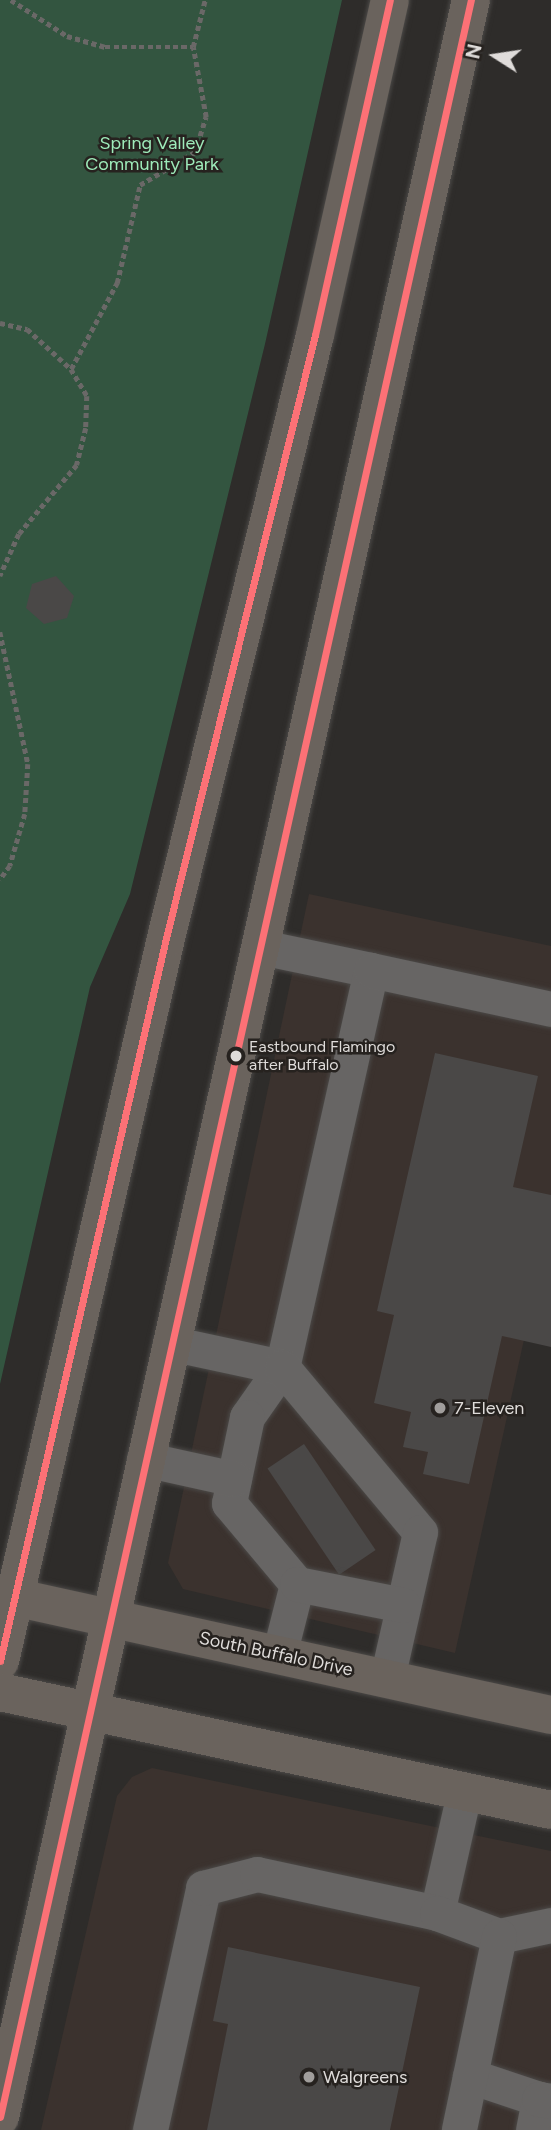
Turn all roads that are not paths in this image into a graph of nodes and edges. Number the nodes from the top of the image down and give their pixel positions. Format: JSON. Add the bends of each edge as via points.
{"nodes":[{"id":1,"x":390,"y":0,"type":"edge"},
{"id":2,"x":471,"y":0,"type":"edge"},
{"id":3,"x":261,"y":947,"type":"junction"},
{"id":4,"x":371,"y":970,"type":"junction"},
{"id":5,"x":551,"y":1009,"type":"edge"},
{"id":6,"x":170,"y":1343,"type":"junction"},
{"id":7,"x":282,"y":1367,"type":"junction"},
{"id":8,"x":144,"y":1459,"type":"junction"},
{"id":9,"x":234,"y":1479,"type":"junction"},
{"id":10,"x":297,"y":1584,"type":"junction"},
{"id":11,"x":7,"y":1595,"type":"edge"},
{"id":12,"x":403,"y":1605,"type":"junction"},
{"id":13,"x":109,"y":1616,"type":"junction"},
{"id":14,"x":279,"y":1655,"type":"junction"},
{"id":15,"x":0,"y":1661,"type":"edge"},
{"id":16,"x":387,"y":1678,"type":"junction"},
{"id":17,"x":0,"y":1692,"type":"edge"},
{"id":18,"x":88,"y":1712,"type":"junction"},
{"id":19,"x":551,"y":1715,"type":"edge"},
{"id":20,"x":464,"y":1793,"type":"junction"},
{"id":21,"x":551,"y":1810,"type":"edge"},
{"id":22,"x":437,"y":1913,"type":"junction"},
{"id":23,"x":551,"y":1925,"type":"edge"},
{"id":24,"x":499,"y":1936,"type":"junction"},
{"id":25,"x":470,"y":2076,"type":"junction"},
{"id":26,"x":541,"y":2110,"type":"edge"},
{"id":27,"x":0,"y":2117,"type":"edge"},
{"id":28,"x":150,"y":2130,"type":"edge"},
{"id":29,"x":458,"y":2130,"type":"edge"}],
"edges":[{"from":1,"to":11,"type":"main road"},
{"from":2,"to":3,"type":"main road"},
{"from":3,"to":4,"type":"lane"},
{"from":3,"to":6,"type":"main road"},
{"from":4,"to":5,"type":"lane"},
{"from":4,"to":7,"type":"lane"},
{"from":6,"to":7,"type":"lane"},
{"from":6,"to":8,"type":"main road"},
{"from":7,"to":9,"type":"lane","via":[[247,1417]]},
{"from":7,"to":12,"type":"lane","via":[[419,1532]]},
{"from":8,"to":9,"type":"lane"},
{"from":8,"to":13,"type":"main road"},
{"from":9,"to":10,"type":"lane","via":[[229,1503]]},
{"from":10,"to":12,"type":"lane"},
{"from":10,"to":14,"type":"lane"},
{"from":11,"to":13,"type":"main road","name":"South Buffalo Drive"},
{"from":11,"to":15,"type":"main road"},
{"from":12,"to":16,"type":"lane"},
{"from":13,"to":14,"type":"main road","name":"South Buffalo Drive"},
{"from":13,"to":18,"type":"main road"},
{"from":14,"to":16,"type":"main road","name":"South Buffalo Drive"},
{"from":16,"to":19,"type":"main road","name":"South Buffalo Drive"},
{"from":17,"to":18,"type":"main road"},
{"from":18,"to":20,"type":"main road"},
{"from":18,"to":27,"type":"main road"},
{"from":20,"to":21,"type":"main road"},
{"from":20,"to":22,"type":"lane"},
{"from":22,"to":24,"type":"lane"},
{"from":22,"to":28,"type":"lane","via":[[257,1874],[203,1888]]},
{"from":23,"to":24,"type":"lane"},
{"from":24,"to":25,"type":"lane"},
{"from":25,"to":26,"type":"lane"},
{"from":25,"to":29,"type":"lane"}]}
